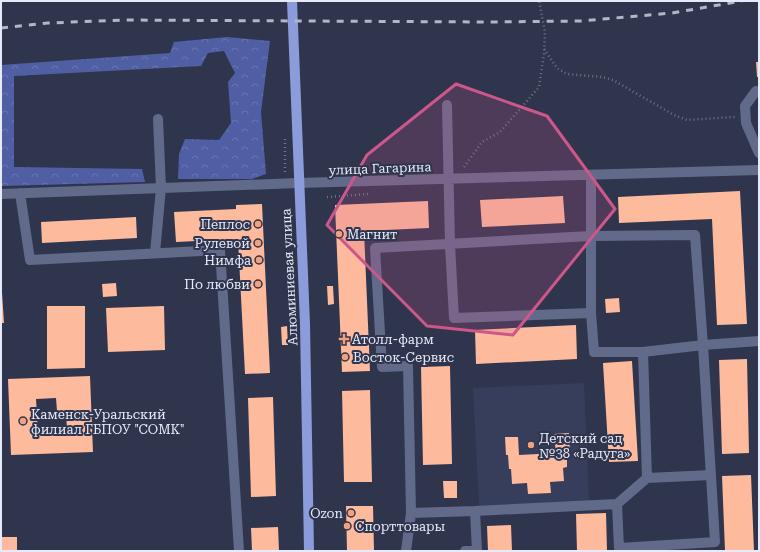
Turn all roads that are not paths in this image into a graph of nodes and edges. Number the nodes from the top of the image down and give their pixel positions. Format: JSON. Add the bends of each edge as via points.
{"nodes":[{"id":1,"x":292,"y":1,"type":"edge"},
{"id":2,"x":756,"y":91,"type":"dead end"},
{"id":3,"x":447,"y":105,"type":"dead end"},
{"id":4,"x":158,"y":119,"type":"dead end"},
{"id":5,"x":759,"y":153,"type":"edge"},
{"id":6,"x":759,"y":170,"type":"edge"},
{"id":7,"x":591,"y":174,"type":"junction"},
{"id":8,"x":453,"y":179,"type":"junction"},
{"id":9,"x":298,"y":183,"type":"junction"},
{"id":10,"x":161,"y":188,"type":"junction"},
{"id":11,"x":20,"y":193,"type":"junction"},
{"id":12,"x":1,"y":194,"type":"edge"},
{"id":13,"x":590,"y":236,"type":"junction"},
{"id":14,"x":450,"y":245,"type":"junction"},
{"id":15,"x":155,"y":252,"type":"junction"},
{"id":16,"x":591,"y":313,"type":"junction"},
{"id":17,"x":759,"y":341,"type":"edge"},
{"id":18,"x":703,"y":345,"type":"junction"},
{"id":19,"x":643,"y":352,"type":"junction"},
{"id":20,"x":712,"y":475,"type":"junction"},
{"id":21,"x":647,"y":478,"type":"junction"},
{"id":22,"x":617,"y":504,"type":"junction"},
{"id":23,"x":475,"y":511,"type":"junction"},
{"id":24,"x":411,"y":513,"type":"junction"},
{"id":25,"x":239,"y":551,"type":"edge"},
{"id":26,"x":309,"y":551,"type":"edge"},
{"id":27,"x":406,"y":551,"type":"edge"},
{"id":28,"x":465,"y":551,"type":"edge"}],
"edges":[{"from":1,"to":9,"type":"main road","name":"Алюминиевая улица"},
{"from":2,"to":5,"type":"street","via":[[744,106],[746,123]]},
{"from":3,"to":8,"type":"street"},
{"from":4,"to":10,"type":"street"},
{"from":6,"to":7,"type":"street","name":"улица Гагарина"},
{"from":7,"to":8,"type":"street","name":"улица Гагарина"},
{"from":7,"to":13,"type":"street"},
{"from":8,"to":9,"type":"street","name":"улица Гагарина"},
{"from":8,"to":14,"type":"street"},
{"from":9,"to":10,"type":"street","name":"улица Гагарина"},
{"from":9,"to":26,"type":"main road","name":"Алюминиевая улица","via":[[305,324]]},
{"from":10,"to":11,"type":"street","name":"улица Гагарина"},
{"from":10,"to":15,"type":"street"},
{"from":11,"to":12,"type":"street","name":"улица Гагарина"},
{"from":11,"to":15,"type":"street","via":[[30,260]]},
{"from":13,"to":14,"type":"street"},
{"from":13,"to":16,"type":"street"},
{"from":13,"to":18,"type":"street","via":[[695,235]]},
{"from":14,"to":16,"type":"street","via":[[454,318]]},
{"from":14,"to":24,"type":"street","via":[[374,248],[382,367],[408,366]]},
{"from":15,"to":25,"type":"street","via":[[220,250]]},
{"from":16,"to":19,"type":"street","via":[[594,352]]},
{"from":17,"to":18,"type":"street"},
{"from":18,"to":19,"type":"street"},
{"from":18,"to":20,"type":"street"},
{"from":19,"to":21,"type":"street"},
{"from":20,"to":21,"type":"street"},
{"from":20,"to":22,"type":"street","via":[[715,542],[619,548]]},
{"from":21,"to":22,"type":"street"},
{"from":22,"to":23,"type":"street"},
{"from":23,"to":24,"type":"street"},
{"from":23,"to":28,"type":"street","via":[[476,550]]},
{"from":24,"to":27,"type":"street"}]}
